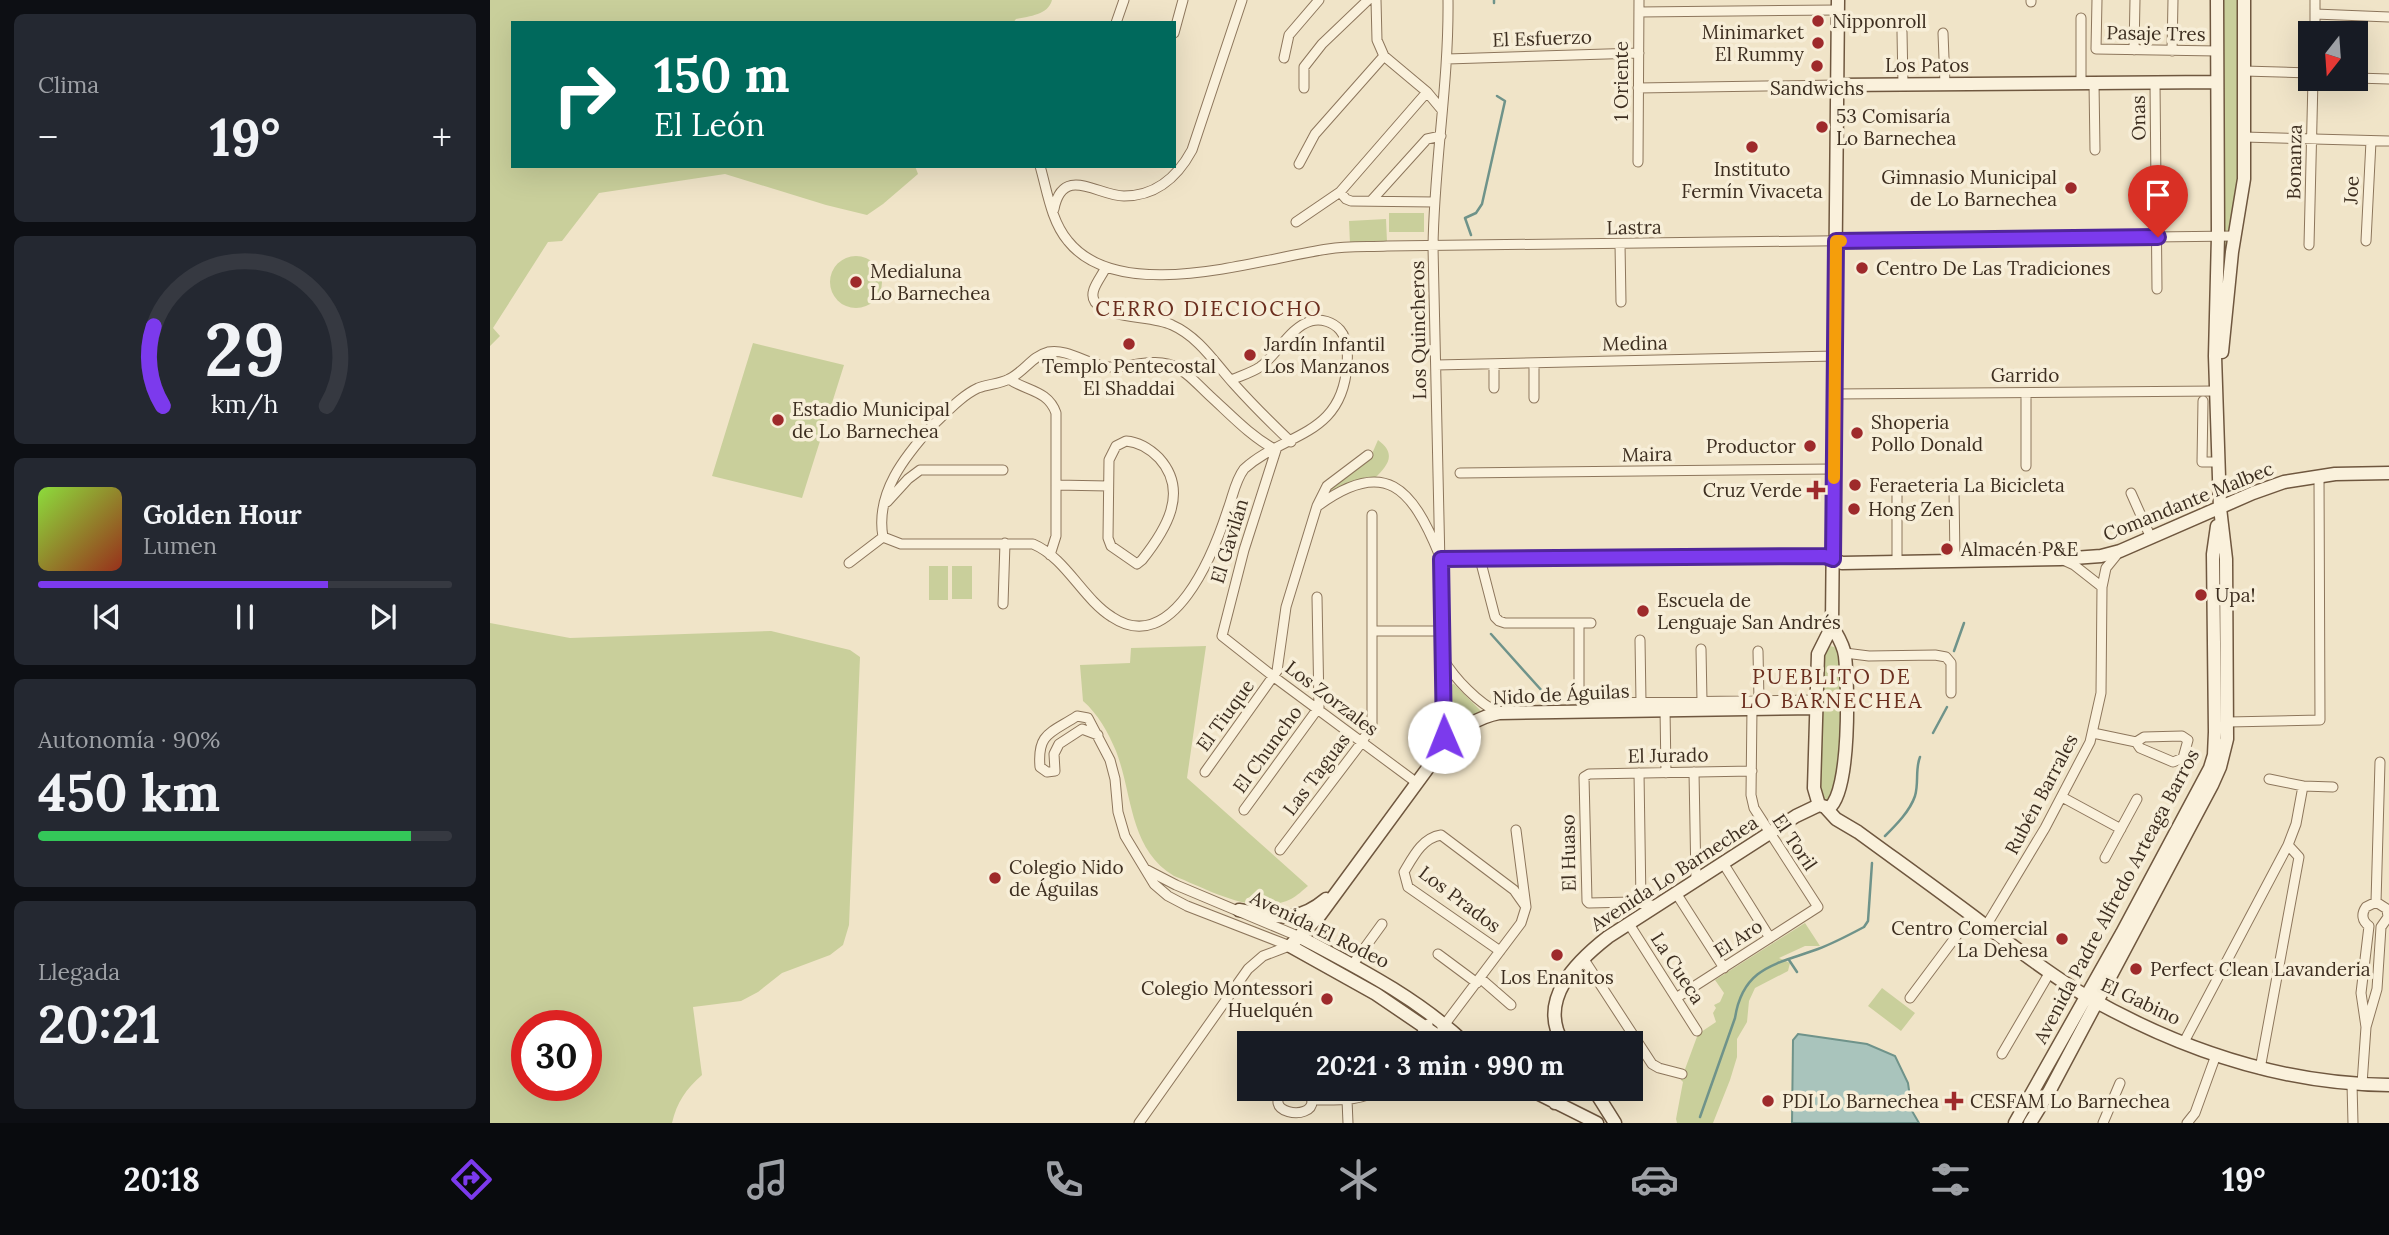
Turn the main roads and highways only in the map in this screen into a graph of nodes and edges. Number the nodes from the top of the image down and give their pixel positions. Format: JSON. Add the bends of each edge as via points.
{"nodes":[{"id":1,"x":2217,"y":0,"type":"edge"},
{"id":2,"x":2245,"y":0,"type":"edge"},
{"id":3,"x":1838,"y":5,"type":"edge"},
{"id":4,"x":2217,"y":82,"type":"junction"},
{"id":5,"x":1837,"y":85,"type":"junction"},
{"id":6,"x":2216,"y":387,"type":"junction"},
{"id":7,"x":2389,"y":472,"type":"edge"},
{"id":8,"x":2220,"y":508,"type":"junction"},
{"id":9,"x":1833,"y":559,"type":"junction"},
{"id":10,"x":1832,"y":626,"type":"junction"},
{"id":11,"x":1819,"y":648,"type":"junction"},
{"id":12,"x":1843,"y":650,"type":"junction"},
{"id":13,"x":1811,"y":704,"type":"junction"},
{"id":14,"x":1814,"y":788,"type":"junction"},
{"id":15,"x":1826,"y":806,"type":"junction"},
{"id":16,"x":1796,"y":816,"type":"junction"},
{"id":17,"x":1342,"y":885,"type":"junction"},
{"id":18,"x":1239,"y":910,"type":"road end"},
{"id":19,"x":1295,"y":941,"type":"junction"},
{"id":20,"x":2092,"y":999,"type":"junction"},
{"id":21,"x":1436,"y":1029,"type":"junction"},
{"id":22,"x":1440,"y":1031,"type":"edge"},
{"id":23,"x":1559,"y":1031,"type":"edge"},
{"id":24,"x":2389,"y":1085,"type":"edge"},
{"id":25,"x":1551,"y":1101,"type":"edge"},
{"id":26,"x":1601,"y":1101,"type":"edge"},
{"id":27,"x":1555,"y":1103,"type":"joint"},
{"id":28,"x":1597,"y":1123,"type":"edge"},
{"id":29,"x":1615,"y":1123,"type":"edge"},
{"id":30,"x":2015,"y":1123,"type":"edge"},
{"id":31,"x":2030,"y":1123,"type":"edge"}],
"edges":[{"from":1,"to":4,"type":"main road","name":"Avenida Padre Alfredo Arteaga Barros"},
{"from":2,"to":6,"type":"main road","name":"Avenida Padre Alfredo Arteaga Barros","via":[[2243,189]]},
{"from":3,"to":5,"type":"main road"},
{"from":4,"to":5,"type":"main road","name":"Los Patos"},
{"from":4,"to":6,"type":"main road","name":"Avenida Padre Alfredo Arteaga Barros"},
{"from":5,"to":9,"type":"main road"},
{"from":6,"to":8,"type":"main road","name":"Avenida Padre Alfredo Arteaga Barros"},
{"from":7,"to":8,"type":"main road","name":"Comandante Malbec","via":[[2319,475],[2267,487]]},
{"from":8,"to":9,"type":"main road","name":"Comandante Malbec","via":[[2101,556],[1842,563]]},
{"from":8,"to":20,"type":"main road","name":"Avenida Padre Alfredo Arteaga Barros","via":[[2213,554],[2214,755]]},
{"from":8,"to":20,"type":"main road","name":"Avenida Padre Alfredo Arteaga Barros","via":[[2226,559],[2228,722],[2224,754],[2212,785]]},
{"from":9,"to":10,"type":"main road"},
{"from":10,"to":11,"type":"main road"},
{"from":10,"to":12,"type":"main road"},
{"from":11,"to":12,"type":"main road","via":[[1835,642]]},
{"from":11,"to":13,"type":"main road"},
{"from":12,"to":15,"type":"main road","via":[[1845,764],[1841,789]]},
{"from":13,"to":14,"type":"main road"},
{"from":13,"to":17,"type":"main road","name":"Nido de Águilas","via":[[1499,713],[1472,723],[1444,746]]},
{"from":14,"to":15,"type":"main road"},
{"from":14,"to":16,"type":"main road","name":"Avenida Lo Barnechea"},
{"from":15,"to":16,"type":"main road","name":"Avenida Lo Barnechea"},
{"from":15,"to":20,"type":"main road","name":"El Gabino","via":[[1836,818]]},
{"from":16,"to":23,"type":"main road","name":"Avenida Lo Barnechea","via":[[1583,958],[1557,997]]},
{"from":17,"to":18,"type":"main road","via":[[1314,909],[1288,919]]},
{"from":17,"to":19,"type":"main road","name":"Nido de Águilas"},
{"from":19,"to":21,"type":"main road","name":"Avenida El Rodeo"},
{"from":19,"to":21,"type":"main road","name":"Avenida El Rodeo","via":[[1382,980],[1434,1015]]},
{"from":20,"to":24,"type":"main road","name":"El Gabino","via":[[2184,1042],[2260,1069],[2308,1079]]},
{"from":20,"to":30,"type":"main road","name":"Avenida Padre Alfredo Arteaga Barros"},
{"from":20,"to":31,"type":"main road","name":"Avenida Padre Alfredo Arteaga Barros"},
{"from":21,"to":22,"type":"main road","name":"Avenida El Rodeo"},
{"from":25,"to":27,"type":"main road"},
{"from":26,"to":29,"type":"main road"},
{"from":27,"to":28,"type":"main road"}]}
